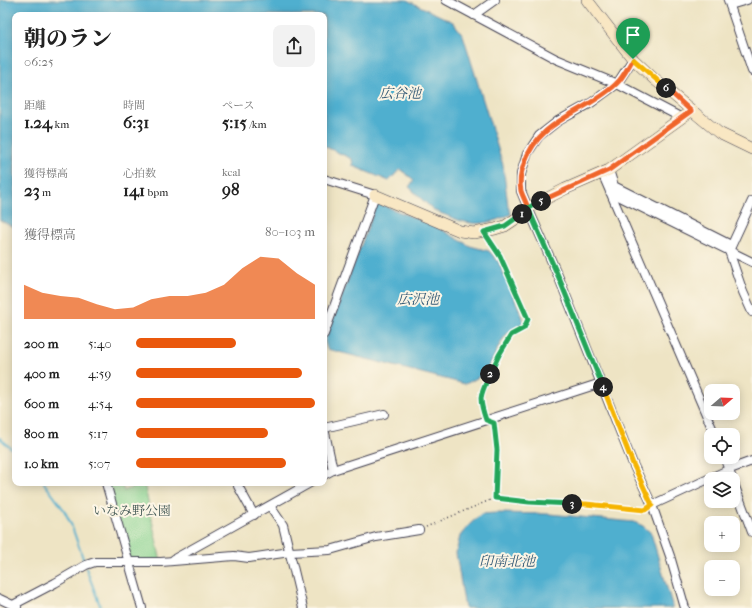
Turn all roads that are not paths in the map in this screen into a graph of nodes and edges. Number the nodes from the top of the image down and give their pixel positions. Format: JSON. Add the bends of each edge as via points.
{"nodes":[{"id":1,"x":446,"y":0,"type":"edge"},
{"id":2,"x":495,"y":0,"type":"edge"},
{"id":3,"x":587,"y":0,"type":"edge"},
{"id":4,"x":747,"y":0,"type":"edge"},
{"id":5,"x":729,"y":3,"type":"edge"},
{"id":6,"x":474,"y":14,"type":"junction"},
{"id":7,"x":633,"y":59,"type":"junction"},
{"id":8,"x":752,"y":71,"type":"edge"},
{"id":9,"x":617,"y":84,"type":"junction"},
{"id":10,"x":687,"y":114,"type":"junction"},
{"id":11,"x":752,"y":149,"type":"edge"},
{"id":12,"x":606,"y":171,"type":"junction"},
{"id":13,"x":327,"y":180,"type":"edge"},
{"id":14,"x":610,"y":192,"type":"junction"},
{"id":15,"x":375,"y":195,"type":"junction"},
{"id":16,"x":752,"y":202,"type":"edge"},
{"id":17,"x":528,"y":208,"type":"junction"},
{"id":18,"x":730,"y":248,"type":"junction"},
{"id":19,"x":752,"y":262,"type":"edge"},
{"id":20,"x":752,"y":312,"type":"edge"},
{"id":21,"x":327,"y":326,"type":"edge"},
{"id":22,"x":601,"y":383,"type":"junction"},
{"id":23,"x":384,"y":414,"type":"dead end"},
{"id":24,"x":327,"y":427,"type":"edge"},
{"id":25,"x":712,"y":428,"type":"edge"},
{"id":26,"x":327,"y":442,"type":"edge"},
{"id":27,"x":752,"y":461,"type":"edge"},
{"id":28,"x":727,"y":464,"type":"edge"},
{"id":29,"x":333,"y":470,"type":"junction"},
{"id":30,"x":730,"y":470,"type":"junction"},
{"id":31,"x":327,"y":473,"type":"edge"},
{"id":32,"x":107,"y":486,"type":"edge"},
{"id":33,"x":238,"y":486,"type":"dead end"},
{"id":34,"x":305,"y":486,"type":"edge"},
{"id":35,"x":652,"y":505,"type":"junction"},
{"id":36,"x":270,"y":506,"type":"junction"},
{"id":37,"x":254,"y":515,"type":"junction"},
{"id":38,"x":419,"y":530,"type":"road end"},
{"id":39,"x":752,"y":532,"type":"edge"},
{"id":40,"x":290,"y":552,"type":"junction"},
{"id":41,"x":170,"y":561,"type":"junction"},
{"id":42,"x":129,"y":562,"type":"junction"},
{"id":43,"x":0,"y":599,"type":"edge"},
{"id":44,"x":16,"y":606,"type":"edge"},
{"id":45,"x":142,"y":608,"type":"edge"},
{"id":46,"x":303,"y":608,"type":"edge"},
{"id":47,"x":685,"y":608,"type":"edge"}],
"edges":[{"from":1,"to":6,"type":"street"},
{"from":2,"to":6,"type":"street"},
{"from":3,"to":7,"type":"street"},
{"from":4,"to":5,"type":"street"},
{"from":5,"to":8,"type":"street"},
{"from":6,"to":9,"type":"street","via":[[556,59]]},
{"from":7,"to":9,"type":"street"},
{"from":7,"to":10,"type":"street"},
{"from":9,"to":10,"type":"street"},
{"from":9,"to":17,"type":"street","via":[[539,136],[527,154],[521,174],[521,191]]},
{"from":10,"to":11,"type":"street"},
{"from":10,"to":12,"type":"street"},
{"from":12,"to":14,"type":"street"},
{"from":12,"to":17,"type":"street"},
{"from":12,"to":18,"type":"street","via":[[614,186]]},
{"from":13,"to":15,"type":"street"},
{"from":14,"to":18,"type":"street"},
{"from":14,"to":25,"type":"street"},
{"from":15,"to":17,"type":"street","via":[[460,231],[474,233],[505,226]]},
{"from":15,"to":21,"type":"street"},
{"from":16,"to":18,"type":"street"},
{"from":17,"to":22,"type":"street"},
{"from":18,"to":19,"type":"street"},
{"from":18,"to":20,"type":"street","via":[[743,292]]},
{"from":22,"to":29,"type":"street"},
{"from":22,"to":35,"type":"street"},
{"from":23,"to":24,"type":"street"},
{"from":26,"to":29,"type":"street"},
{"from":27,"to":30,"type":"street"},
{"from":28,"to":30,"type":"street"},
{"from":29,"to":31,"type":"street"},
{"from":30,"to":35,"type":"street"},
{"from":30,"to":39,"type":"street"},
{"from":32,"to":42,"type":"street"},
{"from":33,"to":37,"type":"street"},
{"from":34,"to":36,"type":"street"},
{"from":35,"to":47,"type":"street"},
{"from":36,"to":37,"type":"street"},
{"from":36,"to":40,"type":"street","via":[[283,525]]},
{"from":37,"to":41,"type":"street"},
{"from":38,"to":40,"type":"street","via":[[376,537],[330,550]]},
{"from":40,"to":41,"type":"street","via":[[249,558],[234,556]]},
{"from":40,"to":46,"type":"street"},
{"from":41,"to":42,"type":"street"},
{"from":42,"to":44,"type":"street","via":[[86,564]]},
{"from":42,"to":45,"type":"street"},
{"from":43,"to":44,"type":"street"}]}
